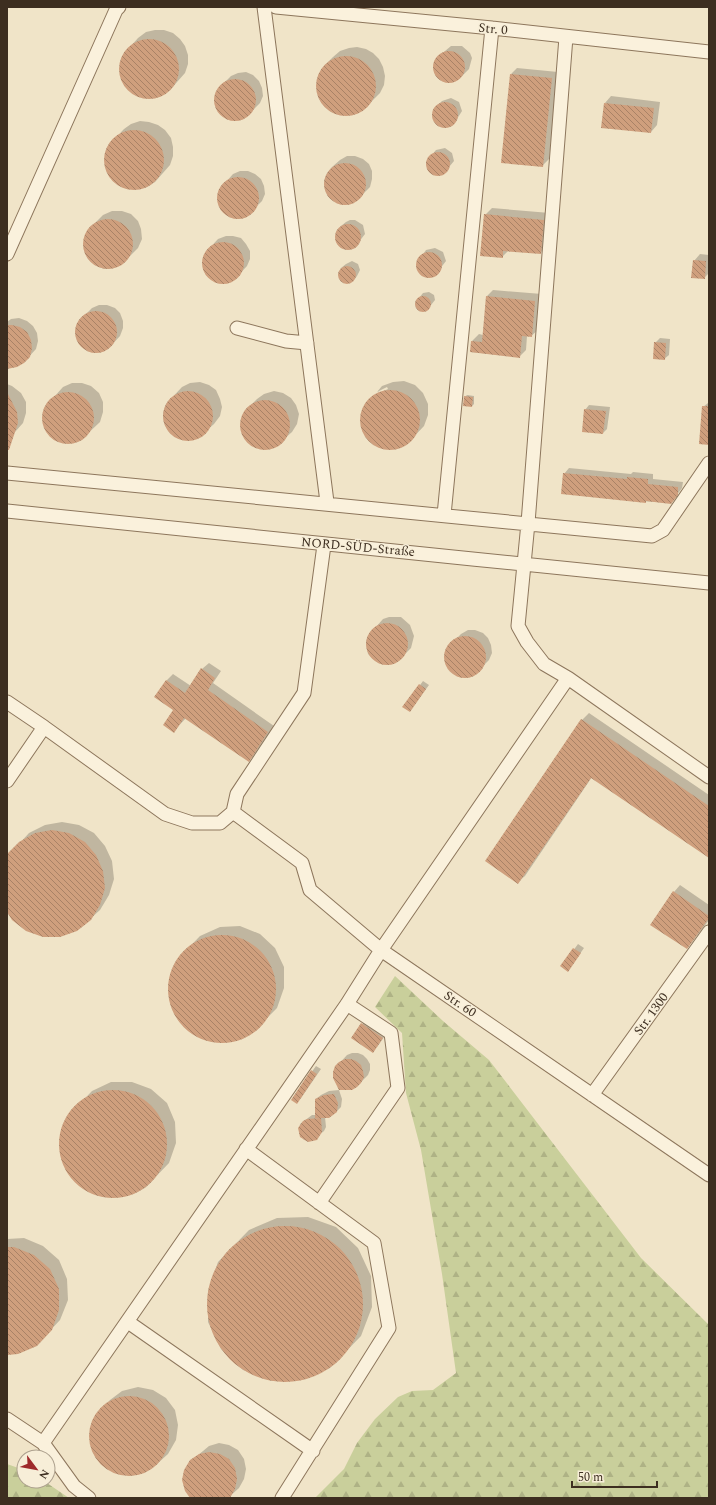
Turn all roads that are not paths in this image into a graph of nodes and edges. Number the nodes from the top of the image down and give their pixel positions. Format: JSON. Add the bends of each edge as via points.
{"nodes":[{"id":1,"x":119,"y":7,"type":"edge"},
{"id":2,"x":264,"y":7,"type":"edge"},
{"id":3,"x":276,"y":7,"type":"edge"},
{"id":4,"x":492,"y":28,"type":"junction"},
{"id":5,"x":566,"y":37,"type":"junction"},
{"id":6,"x":709,"y":52,"type":"edge"},
{"id":7,"x":7,"y":254,"type":"edge"},
{"id":8,"x":237,"y":328,"type":"dead end"},
{"id":9,"x":307,"y":344,"type":"junction"},
{"id":10,"x":709,"y":463,"type":"edge"},
{"id":11,"x":7,"y":473,"type":"edge"},
{"id":12,"x":327,"y":502,"type":"junction"},
{"id":13,"x":7,"y":511,"type":"edge"},
{"id":14,"x":444,"y":515,"type":"junction"},
{"id":15,"x":528,"y":523,"type":"junction"},
{"id":16,"x":324,"y":544,"type":"junction"},
{"id":17,"x":524,"y":564,"type":"junction"},
{"id":18,"x":709,"y":583,"type":"edge"},
{"id":19,"x":568,"y":678,"type":"junction"},
{"id":20,"x":7,"y":702,"type":"edge"},
{"id":21,"x":44,"y":727,"type":"junction"},
{"id":22,"x":709,"y":777,"type":"edge"},
{"id":23,"x":7,"y":781,"type":"edge"},
{"id":24,"x":233,"y":812,"type":"junction"},
{"id":25,"x":709,"y":932,"type":"edge"},
{"id":26,"x":381,"y":950,"type":"junction"},
{"id":27,"x":347,"y":1004,"type":"junction"},
{"id":28,"x":592,"y":1095,"type":"junction"},
{"id":29,"x":246,"y":1149,"type":"junction"},
{"id":30,"x":709,"y":1175,"type":"edge"},
{"id":31,"x":319,"y":1203,"type":"junction"},
{"id":32,"x":128,"y":1322,"type":"junction"},
{"id":33,"x":7,"y":1419,"type":"edge"},
{"id":34,"x":43,"y":1443,"type":"junction"},
{"id":35,"x":313,"y":1451,"type":"junction"},
{"id":36,"x":89,"y":1498,"type":"edge"},
{"id":37,"x":282,"y":1498,"type":"edge"}],
"edges":[{"from":1,"to":7,"type":"lane"},
{"from":2,"to":9,"type":"lane"},
{"from":3,"to":4,"type":"lane","name":"Str. 0"},
{"from":4,"to":5,"type":"lane","name":"Str. 0"},
{"from":4,"to":14,"type":"lane"},
{"from":5,"to":6,"type":"lane","name":"Str. 0"},
{"from":5,"to":15,"type":"lane"},
{"from":8,"to":9,"type":"lane"},
{"from":9,"to":12,"type":"lane"},
{"from":10,"to":15,"type":"lane","via":[[663,530],[652,536]]},
{"from":11,"to":12,"type":"lane"},
{"from":12,"to":14,"type":"lane"},
{"from":13,"to":16,"type":"lane","name":"NORD-SÜD-Straße"},
{"from":14,"to":15,"type":"lane"},
{"from":15,"to":17,"type":"lane"},
{"from":16,"to":17,"type":"lane","name":"NORD-SÜD-Straße"},
{"from":16,"to":24,"type":"lane","via":[[304,692],[237,794]]},
{"from":17,"to":18,"type":"lane","name":"NORD-SÜD-Straße"},
{"from":17,"to":19,"type":"lane","via":[[518,626],[544,664]]},
{"from":19,"to":22,"type":"lane"},
{"from":19,"to":26,"type":"lane"},
{"from":20,"to":21,"type":"lane"},
{"from":21,"to":23,"type":"lane"},
{"from":21,"to":24,"type":"lane","via":[[165,814],[192,823],[220,823]]},
{"from":24,"to":26,"type":"lane","name":"Str. 60","via":[[302,863],[310,890]]},
{"from":25,"to":28,"type":"lane","name":"Str. 1300"},
{"from":26,"to":27,"type":"lane"},
{"from":26,"to":28,"type":"lane","name":"Str. 60"},
{"from":27,"to":29,"type":"lane"},
{"from":27,"to":31,"type":"lane","via":[[391,1033],[398,1088]]},
{"from":28,"to":30,"type":"lane","name":"Str. 60"},
{"from":29,"to":31,"type":"lane"},
{"from":29,"to":32,"type":"lane"},
{"from":31,"to":35,"type":"lane","via":[[374,1243],[389,1328]]},
{"from":32,"to":34,"type":"lane"},
{"from":32,"to":35,"type":"lane"},
{"from":33,"to":34,"type":"lane"},
{"from":34,"to":36,"type":"lane","via":[[74,1486]]},
{"from":35,"to":37,"type":"lane"}]}
